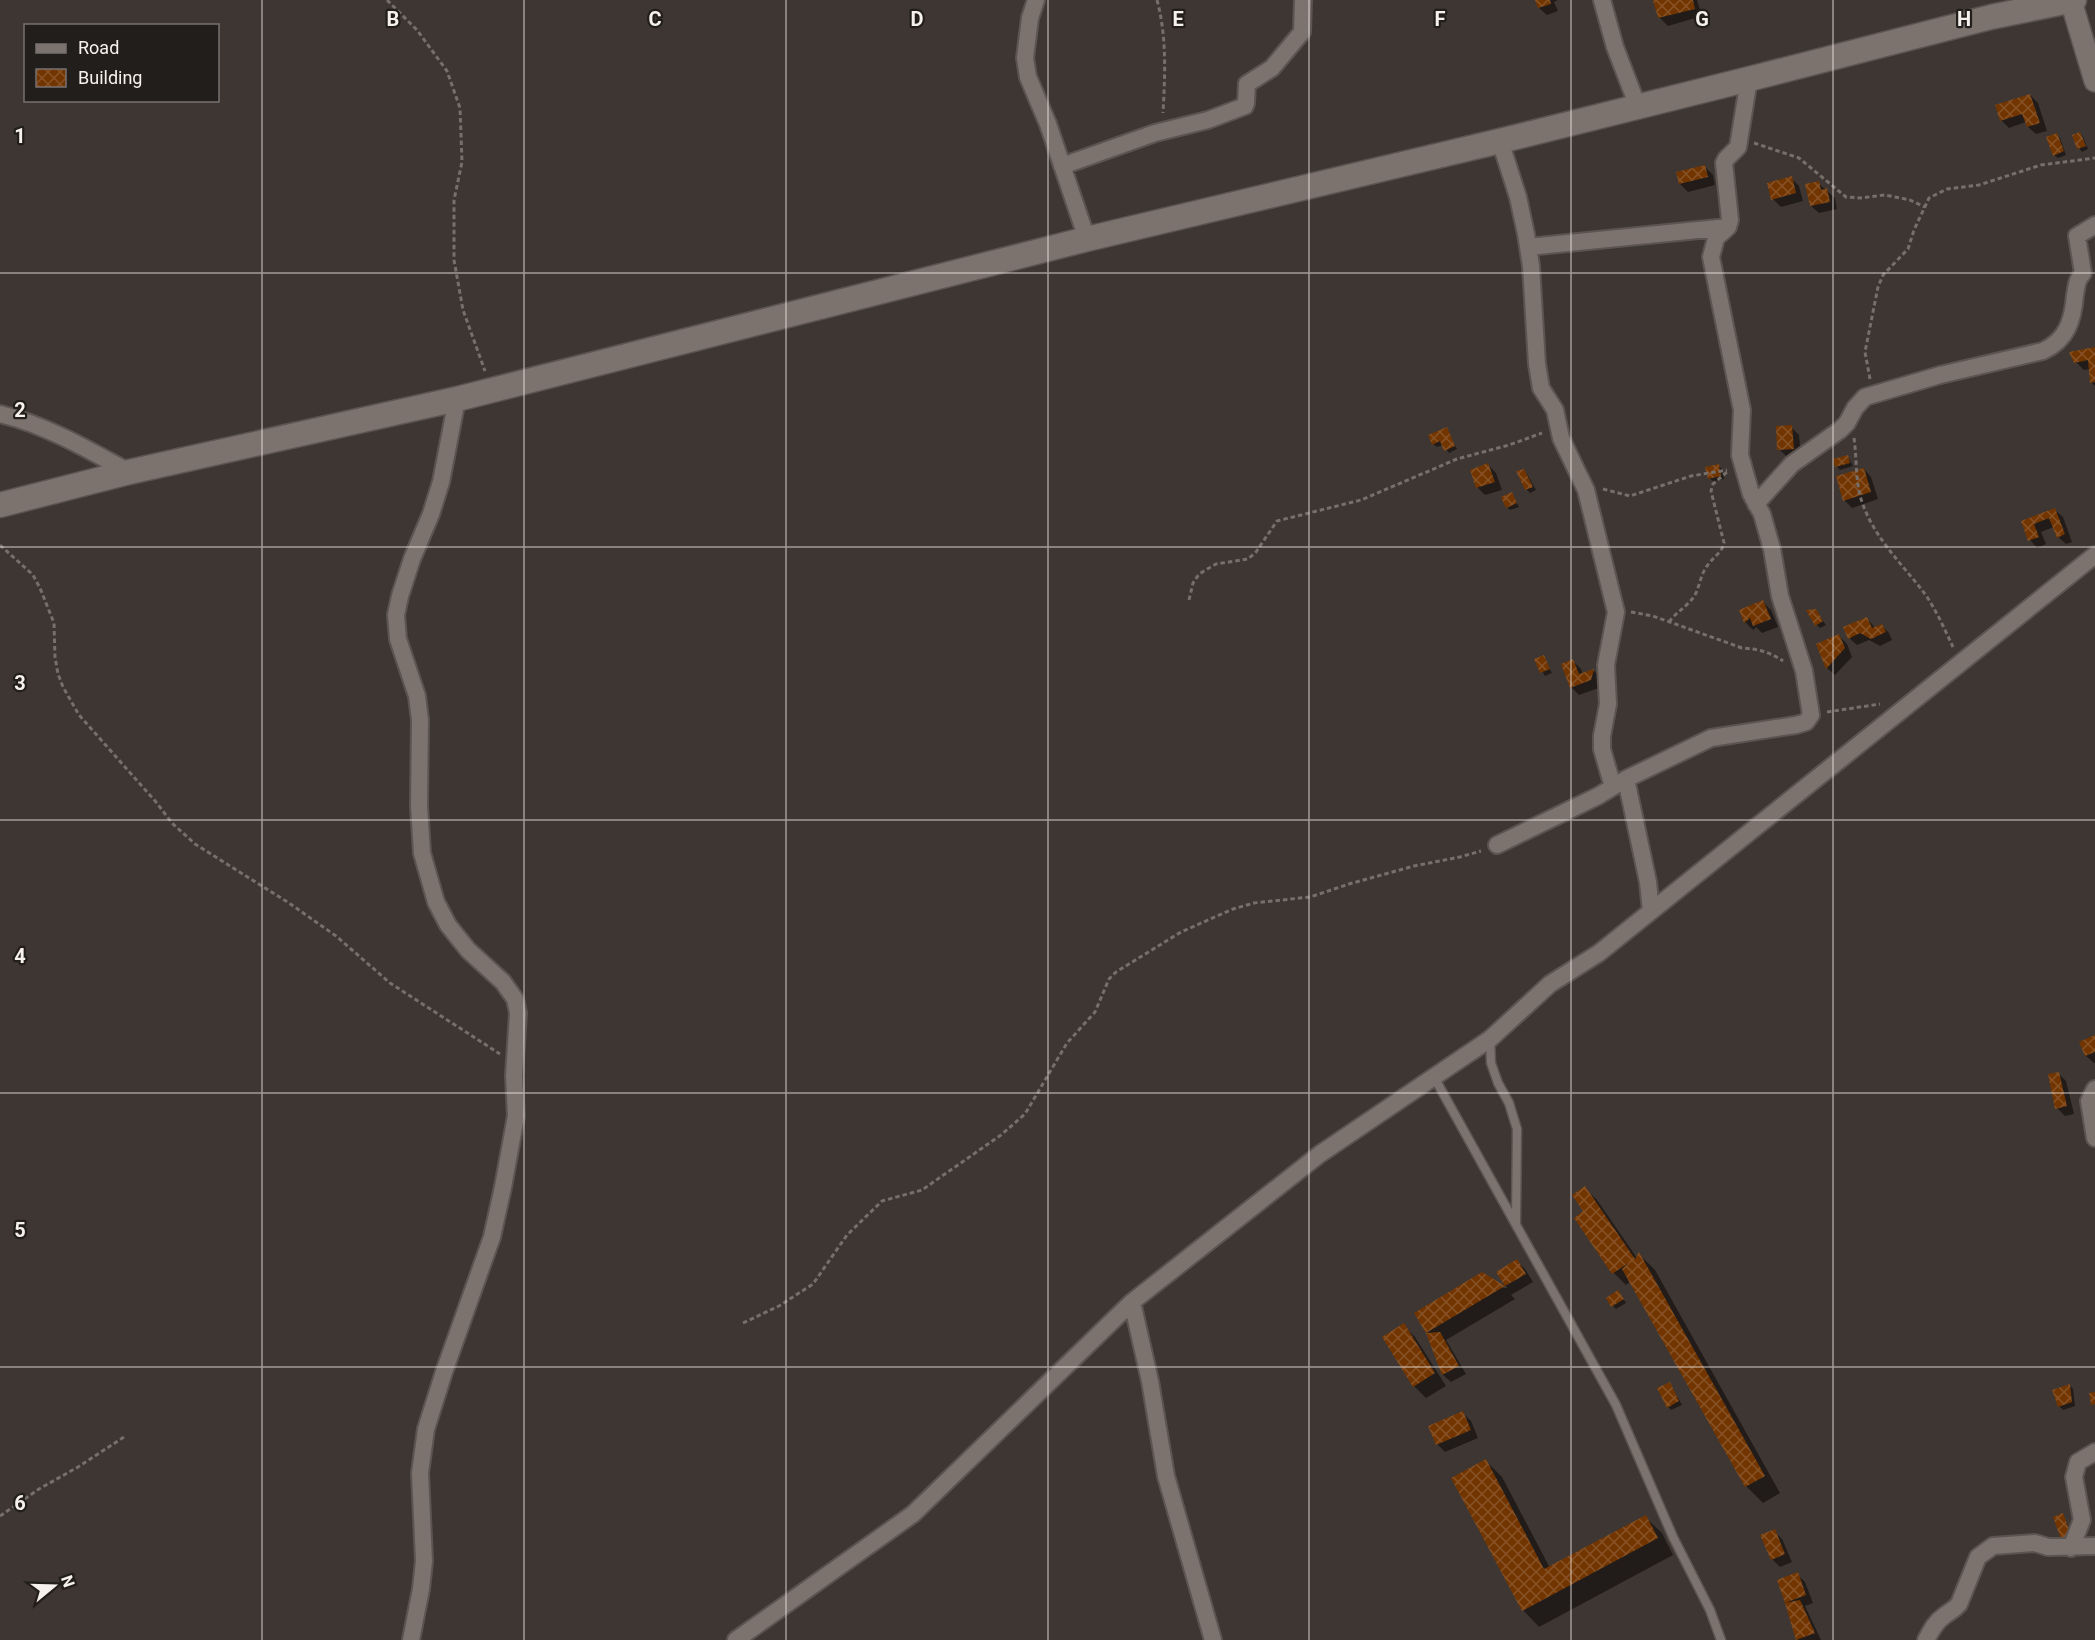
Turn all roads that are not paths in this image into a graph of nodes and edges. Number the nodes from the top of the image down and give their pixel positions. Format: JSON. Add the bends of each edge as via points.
{"nodes":[{"id":1,"x":1036,"y":0,"type":"edge"},
{"id":2,"x":1303,"y":0,"type":"edge"},
{"id":3,"x":1602,"y":0,"type":"edge"},
{"id":4,"x":2072,"y":0,"type":"edge"},
{"id":5,"x":1990,"y":8,"type":"edge"},
{"id":6,"x":1749,"y":80,"type":"junction"},
{"id":7,"x":2095,"y":81,"type":"edge"},
{"id":8,"x":1638,"y":107,"type":"junction"},
{"id":9,"x":1500,"y":141,"type":"junction"},
{"id":10,"x":1062,"y":166,"type":"junction"},
{"id":11,"x":2095,"y":225,"type":"edge"},
{"id":12,"x":1728,"y":226,"type":"junction"},
{"id":13,"x":1088,"y":239,"type":"junction"},
{"id":14,"x":1528,"y":247,"type":"junction"},
{"id":15,"x":457,"y":399,"type":"junction"},
{"id":16,"x":0,"y":414,"type":"edge"},
{"id":17,"x":129,"y":472,"type":"junction"},
{"id":18,"x":1756,"y":504,"type":"junction"},
{"id":19,"x":0,"y":505,"type":"edge"},
{"id":20,"x":2095,"y":555,"type":"edge"},
{"id":21,"x":1620,"y":783,"type":"junction"},
{"id":22,"x":1497,"y":845,"type":"road end"},
{"id":23,"x":1648,"y":882,"type":"junction"},
{"id":24,"x":1674,"y":892,"type":"junction"},
{"id":25,"x":1652,"y":911,"type":"junction"},
{"id":26,"x":1490,"y":1039,"type":"junction"},
{"id":27,"x":1434,"y":1077,"type":"junction"},
{"id":28,"x":2095,"y":1089,"type":"edge"},
{"id":29,"x":2095,"y":1138,"type":"edge"},
{"id":30,"x":1516,"y":1225,"type":"junction"},
{"id":31,"x":1132,"y":1302,"type":"junction"},
{"id":32,"x":2095,"y":1452,"type":"edge"},
{"id":33,"x":2095,"y":1546,"type":"edge"},
{"id":34,"x":2071,"y":1548,"type":"junction"},
{"id":35,"x":411,"y":1640,"type":"edge"},
{"id":36,"x":736,"y":1640,"type":"edge"},
{"id":37,"x":1213,"y":1640,"type":"edge"},
{"id":38,"x":1721,"y":1640,"type":"edge"},
{"id":39,"x":1926,"y":1640,"type":"edge"}],
"edges":[{"from":1,"to":10,"type":"street","via":[[1025,58]]},
{"from":2,"to":10,"type":"street","via":[[1302,32],[1272,68],[1247,84],[1245,106]]},
{"from":3,"to":8,"type":"street"},
{"from":4,"to":5,"type":"main road"},
{"from":4,"to":7,"type":"street"},
{"from":5,"to":6,"type":"main road"},
{"from":6,"to":8,"type":"main road"},
{"from":6,"to":12,"type":"street","via":[[1738,147],[1724,163],[1730,210]]},
{"from":8,"to":9,"type":"main road"},
{"from":9,"to":13,"type":"main road"},
{"from":9,"to":14,"type":"street","via":[[1518,197]]},
{"from":10,"to":13,"type":"street"},
{"from":11,"to":18,"type":"street","via":[[2077,236],[2083,273],[2076,285],[2074,309],[2065,334],[2054,346],[1865,397],[1847,423],[1792,464]]},
{"from":12,"to":14,"type":"street"},
{"from":12,"to":18,"type":"street","via":[[1716,238],[1711,257],[1742,410],[1740,455]]},
{"from":13,"to":15,"type":"main road"},
{"from":14,"to":21,"type":"street","via":[[1541,388],[1555,410],[1561,438],[1584,485],[1616,612],[1606,666],[1608,704],[1602,749]]},
{"from":15,"to":17,"type":"main road"},
{"from":15,"to":35,"type":"street","via":[[434,503],[396,615],[398,639],[420,720],[422,853],[436,902],[448,925],[515,999],[516,1116],[492,1237],[426,1429],[420,1473],[424,1561]]},
{"from":16,"to":17,"type":"street","via":[[58,434]]},
{"from":17,"to":19,"type":"main road"},
{"from":18,"to":21,"type":"street","via":[[1762,514],[1780,596],[1804,671],[1811,715],[1806,722],[1796,725],[1711,738]]},
{"from":20,"to":24,"type":"street"},
{"from":21,"to":22,"type":"street"},
{"from":21,"to":23,"type":"street"},
{"from":23,"to":24,"type":"street"},
{"from":23,"to":25,"type":"street"},
{"from":24,"to":25,"type":"street"},
{"from":25,"to":26,"type":"street","via":[[1599,953],[1550,984]]},
{"from":26,"to":27,"type":"street"},
{"from":26,"to":30,"type":"lane","via":[[1491,1062],[1517,1129]]},
{"from":27,"to":30,"type":"lane"},
{"from":27,"to":31,"type":"street","via":[[1320,1154]]},
{"from":28,"to":29,"type":"street","via":[[2090,1101]]},
{"from":30,"to":38,"type":"lane","via":[[1616,1406]]},
{"from":31,"to":36,"type":"street","via":[[913,1514]]},
{"from":31,"to":37,"type":"street","via":[[1166,1476]]},
{"from":32,"to":34,"type":"street","via":[[2078,1462],[2074,1477],[2082,1520]]},
{"from":33,"to":34,"type":"street"},
{"from":34,"to":39,"type":"street","via":[[2006,1544],[1985,1551],[1978,1557],[1959,1604],[1934,1625]]}]}
